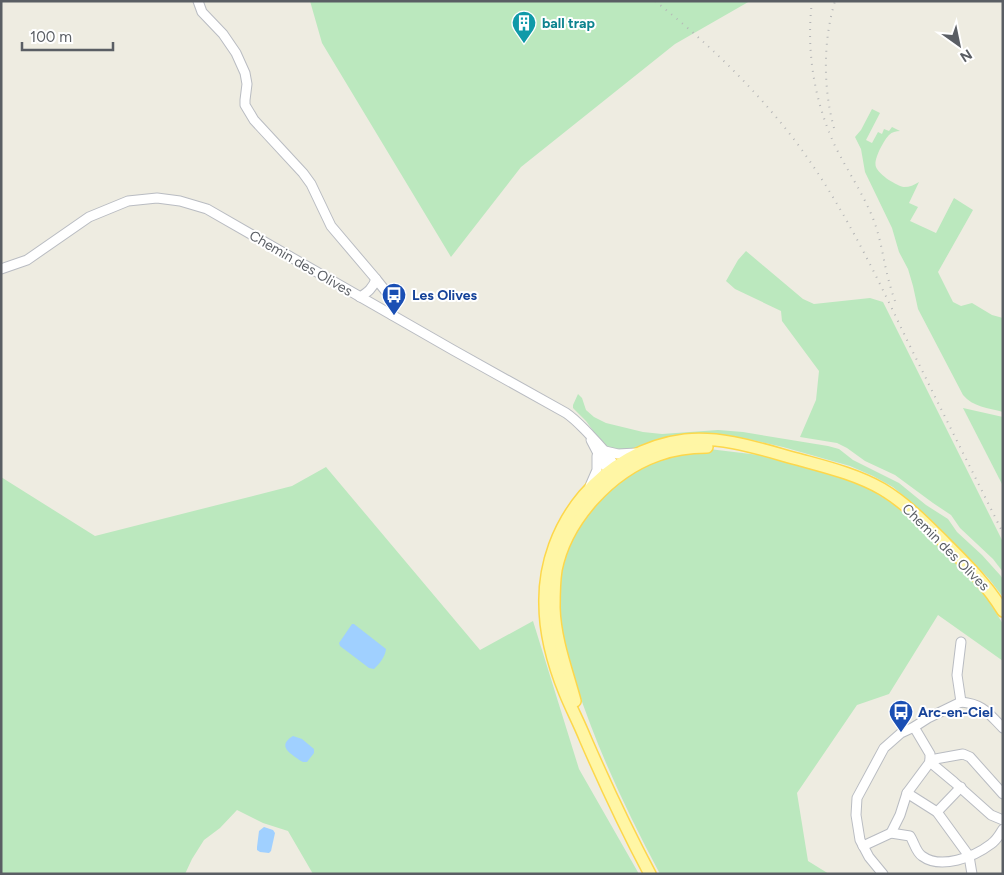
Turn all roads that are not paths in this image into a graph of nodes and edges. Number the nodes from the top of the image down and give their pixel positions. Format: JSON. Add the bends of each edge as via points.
{"nodes":[{"id":1,"x":198,"y":1,"type":"edge"},
{"id":2,"x":1,"y":269,"type":"edge"},
{"id":3,"x":376,"y":279,"type":"junction"},
{"id":4,"x":360,"y":297,"type":"junction"},
{"id":5,"x":392,"y":315,"type":"junction"},
{"id":6,"x":769,"y":451,"type":"junction"},
{"id":7,"x":601,"y":452,"type":"junction"},
{"id":8,"x":641,"y":452,"type":"junction"},
{"id":9,"x":615,"y":471,"type":"junction"},
{"id":10,"x":589,"y":490,"type":"junction"},
{"id":11,"x":1003,"y":611,"type":"edge"},
{"id":12,"x":961,"y":642,"type":"dead end"},
{"id":13,"x":960,"y":702,"type":"junction"},
{"id":14,"x":914,"y":728,"type":"junction"},
{"id":15,"x":1003,"y":728,"type":"edge"},
{"id":16,"x":584,"y":735,"type":"junction"},
{"id":17,"x":930,"y":761,"type":"junction"},
{"id":18,"x":961,"y":788,"type":"junction"},
{"id":19,"x":907,"y":793,"type":"junction"},
{"id":20,"x":1003,"y":794,"type":"edge"},
{"id":21,"x":937,"y":812,"type":"junction"},
{"id":22,"x":1003,"y":820,"type":"edge"},
{"id":23,"x":1003,"y":828,"type":"edge"},
{"id":24,"x":890,"y":833,"type":"junction"},
{"id":25,"x":863,"y":846,"type":"junction"},
{"id":26,"x":969,"y":856,"type":"junction"},
{"id":27,"x":650,"y":874,"type":"edge"},
{"id":28,"x":883,"y":874,"type":"edge"},
{"id":29,"x":972,"y":874,"type":"edge"}],
"edges":[{"from":1,"to":3,"type":"street","via":[[202,12],[236,52],[247,84],[245,105],[254,120],[303,173],[330,226]]},
{"from":2,"to":4,"type":"street","name":"Chemin des Olives","via":[[27,260],[89,217],[128,201],[158,198],[207,209]]},
{"from":3,"to":4,"type":"street","via":[[374,286]]},
{"from":3,"to":5,"type":"street","via":[[393,304]]},
{"from":4,"to":5,"type":"street","name":"Chemin des Olives"},
{"from":5,"to":7,"type":"street","name":"Chemin des Olives","via":[[566,412],[588,433]]},
{"from":6,"to":8,"type":"main road","name":"Chemin des Olives","via":[[702,439]]},
{"from":6,"to":9,"type":"main road","name":"Chemin des Olives","via":[[698,447],[658,455]]},
{"from":6,"to":11,"type":"main road","name":"Chemin des Olives","via":[[837,470],[884,490],[911,510],[971,568]]},
{"from":7,"to":8,"type":"street","name":"Chemin des Olives"},
{"from":7,"to":9,"type":"street","name":"Chemin des Olives","via":[[604,466]]},
{"from":7,"to":10,"type":"street"},
{"from":8,"to":9,"type":"main road","name":"Chemin des Olives"},
{"from":9,"to":10,"type":"main road"},
{"from":9,"to":16,"type":"main road","via":[[579,517],[556,570],[556,628]]},
{"from":10,"to":16,"type":"main road","via":[[576,504],[557,538],[545,582],[544,604],[553,656],[564,691]]},
{"from":12,"to":13,"type":"street","via":[[957,675]]},
{"from":13,"to":14,"type":"street"},
{"from":13,"to":15,"type":"street","via":[[972,703],[985,710]]},
{"from":14,"to":17,"type":"street","via":[[930,754]]},
{"from":14,"to":25,"type":"street","via":[[884,748],[857,798],[856,815]]},
{"from":16,"to":27,"type":"main road"},
{"from":17,"to":18,"type":"street"},
{"from":17,"to":19,"type":"street"},
{"from":17,"to":20,"type":"street","via":[[962,754],[970,757]]},
{"from":18,"to":21,"type":"street"},
{"from":18,"to":22,"type":"street","via":[[991,815]]},
{"from":19,"to":21,"type":"street"},
{"from":19,"to":24,"type":"street"},
{"from":21,"to":26,"type":"street"},
{"from":23,"to":26,"type":"street","via":[[992,844]]},
{"from":24,"to":25,"type":"street"},
{"from":24,"to":26,"type":"street","via":[[910,836],[920,854],[928,859],[955,861]]},
{"from":25,"to":28,"type":"street"},
{"from":26,"to":29,"type":"street"}]}
